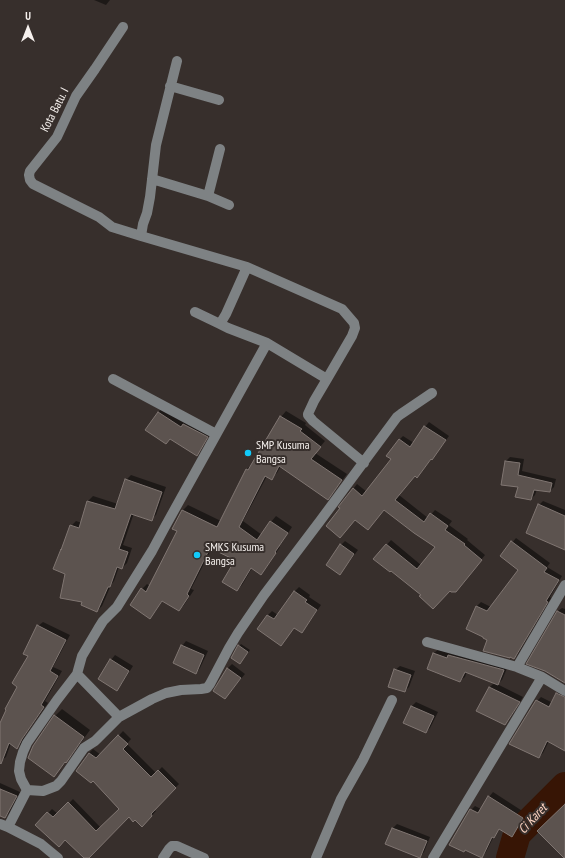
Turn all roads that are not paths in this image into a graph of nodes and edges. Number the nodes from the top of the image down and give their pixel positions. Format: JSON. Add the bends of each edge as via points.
{"nodes":[{"id":1,"x":122,"y":27,"type":"dead end"},
{"id":2,"x":177,"y":61,"type":"dead end"},
{"id":3,"x":170,"y":86,"type":"junction"},
{"id":4,"x":219,"y":100,"type":"dead end"},
{"id":5,"x":220,"y":149,"type":"dead end"},
{"id":6,"x":152,"y":179,"type":"junction"},
{"id":7,"x":208,"y":196,"type":"junction"},
{"id":8,"x":229,"y":205,"type":"dead end"},
{"id":9,"x":140,"y":236,"type":"junction"},
{"id":10,"x":247,"y":267,"type":"junction"},
{"id":11,"x":195,"y":312,"type":"dead end"},
{"id":12,"x":220,"y":324,"type":"junction"},
{"id":13,"x":267,"y":343,"type":"junction"},
{"id":14,"x":113,"y":379,"type":"dead end"},
{"id":15,"x":327,"y":379,"type":"junction"},
{"id":16,"x":432,"y":392,"type":"dead end"},
{"id":17,"x":216,"y":434,"type":"junction"},
{"id":18,"x":364,"y":463,"type":"junction"},
{"id":19,"x":565,"y":585,"type":"edge"},
{"id":20,"x":427,"y":642,"type":"dead end"},
{"id":21,"x":517,"y":666,"type":"junction"},
{"id":22,"x":76,"y":674,"type":"junction"},
{"id":23,"x":542,"y":677,"type":"junction"},
{"id":24,"x":565,"y":691,"type":"edge"},
{"id":25,"x":392,"y":700,"type":"dead end"},
{"id":26,"x":119,"y":717,"type":"junction"},
{"id":27,"x":27,"y":790,"type":"junction"},
{"id":28,"x":4,"y":826,"type":"edge"},
{"id":29,"x":58,"y":858,"type":"edge"},
{"id":30,"x":163,"y":858,"type":"edge"},
{"id":31,"x":204,"y":858,"type":"edge"},
{"id":32,"x":316,"y":858,"type":"edge"},
{"id":33,"x":433,"y":858,"type":"edge"}],
"edges":[{"from":1,"to":9,"type":"street","name":"Kota Batu. I","via":[[76,96],[57,137],[29,175],[33,184],[99,217],[112,227]]},
{"from":2,"to":3,"type":"street"},
{"from":3,"to":4,"type":"street"},
{"from":3,"to":6,"type":"street","via":[[156,144]]},
{"from":5,"to":7,"type":"street"},
{"from":6,"to":7,"type":"street"},
{"from":6,"to":9,"type":"street","via":[[147,213]]},
{"from":7,"to":8,"type":"street"},
{"from":9,"to":10,"type":"street"},
{"from":10,"to":12,"type":"street"},
{"from":10,"to":15,"type":"street","via":[[342,309],[354,323],[352,336]]},
{"from":11,"to":12,"type":"street"},
{"from":12,"to":13,"type":"street"},
{"from":13,"to":15,"type":"street"},
{"from":13,"to":17,"type":"street"},
{"from":14,"to":17,"type":"street"},
{"from":15,"to":18,"type":"street","via":[[308,415]]},
{"from":16,"to":18,"type":"street","via":[[401,414]]},
{"from":17,"to":22,"type":"street","via":[[152,551],[117,607],[103,621],[91,640]]},
{"from":18,"to":26,"type":"street","via":[[264,595],[238,633],[207,688],[166,693]]},
{"from":19,"to":21,"type":"street"},
{"from":20,"to":21,"type":"street"},
{"from":21,"to":23,"type":"street"},
{"from":22,"to":26,"type":"street"},
{"from":22,"to":27,"type":"street","via":[[23,752],[20,771]]},
{"from":23,"to":24,"type":"street"},
{"from":23,"to":33,"type":"street"},
{"from":25,"to":32,"type":"street","via":[[341,799]]},
{"from":26,"to":27,"type":"street","via":[[94,742],[84,748],[56,786],[43,791]]},
{"from":27,"to":28,"type":"street"},
{"from":28,"to":29,"type":"street","via":[[41,844]]},
{"from":30,"to":31,"type":"street","via":[[172,846]]}]}
